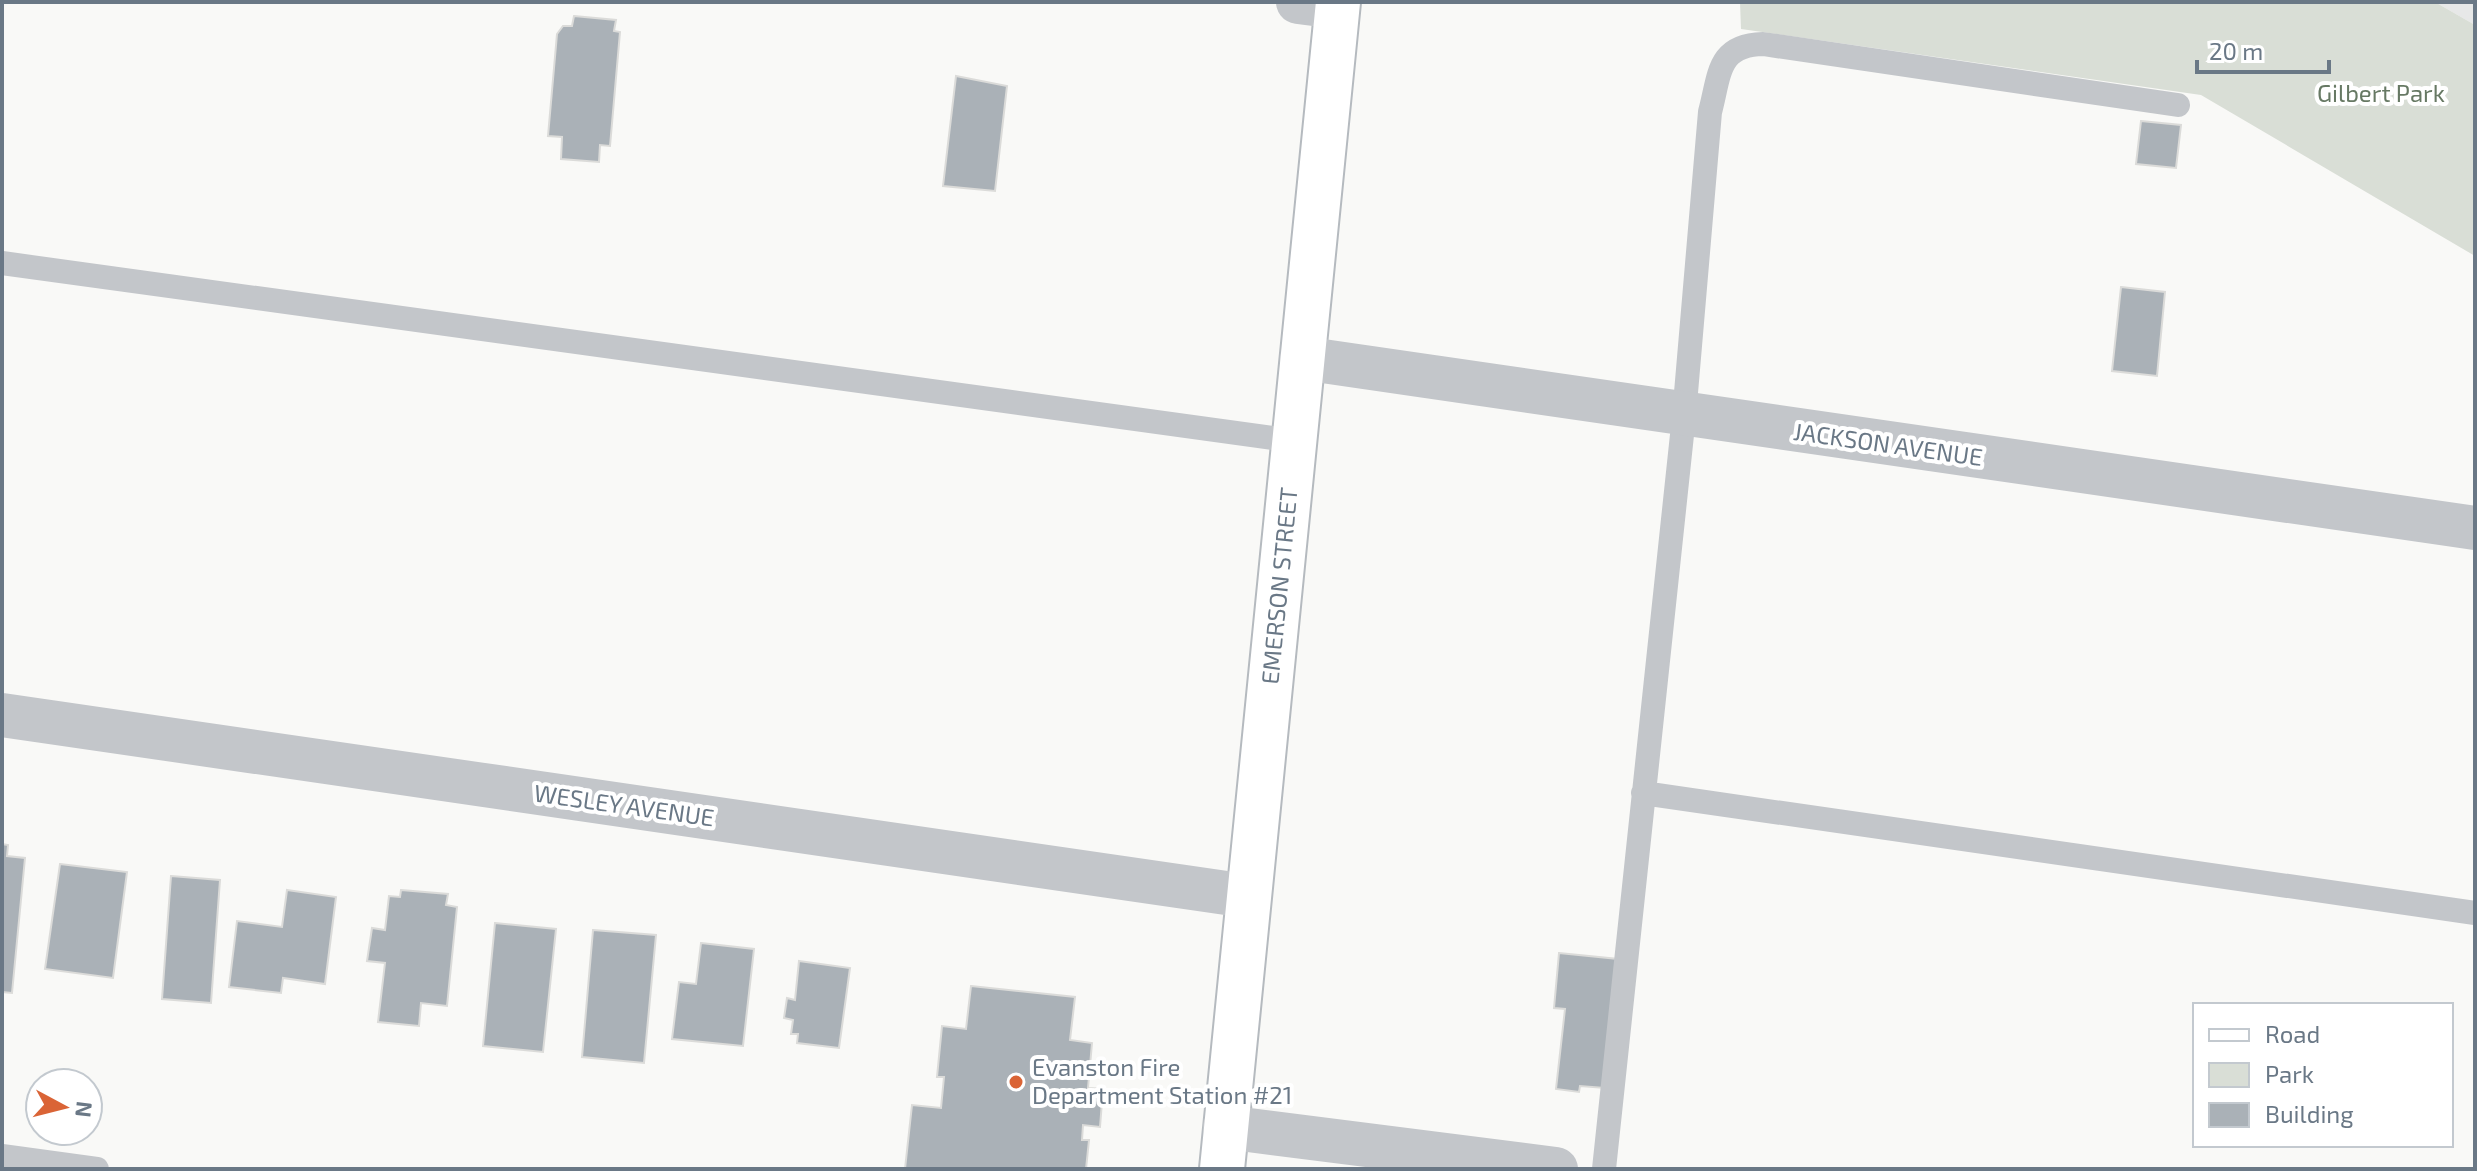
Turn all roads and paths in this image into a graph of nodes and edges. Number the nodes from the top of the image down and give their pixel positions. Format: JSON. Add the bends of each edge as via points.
{"nodes":[{"id":1,"x":1325,"y":4,"type":"edge"},
{"id":2,"x":2178,"y":105,"type":"dead end"},
{"id":3,"x":2,"y":263,"type":"edge"},
{"id":4,"x":1302,"y":358,"type":"junction"},
{"id":5,"x":1684,"y":416,"type":"junction"},
{"id":6,"x":1294,"y":441,"type":"junction"},
{"id":7,"x":2475,"y":528,"type":"edge"},
{"id":8,"x":2,"y":715,"type":"edge"},
{"id":9,"x":1643,"y":793,"type":"junction"},
{"id":10,"x":1247,"y":896,"type":"junction"},
{"id":11,"x":2475,"y":913,"type":"edge"},
{"id":12,"x":1224,"y":1148,"type":"edge"},
{"id":13,"x":2,"y":1156,"type":"edge"},
{"id":14,"x":97,"y":1169,"type":"edge"},
{"id":15,"x":1556,"y":1169,"type":"edge"},
{"id":16,"x":1604,"y":1169,"type":"edge"}],
"edges":[{"from":1,"to":4,"type":"main road","name":"EMERSON STREET"},
{"from":2,"to":5,"type":"lane","via":[[1763,44],[1732,50],[1722,66],[1710,112]]},
{"from":3,"to":6,"type":"lane"},
{"from":4,"to":5,"type":"street","name":"JACKSON AVENUE"},
{"from":4,"to":6,"type":"main road","name":"EMERSON STREET"},
{"from":5,"to":7,"type":"street","name":"JACKSON AVENUE"},
{"from":5,"to":9,"type":"lane"},
{"from":6,"to":10,"type":"main road","name":"EMERSON STREET"},
{"from":8,"to":10,"type":"street","name":"WESLEY AVENUE"},
{"from":9,"to":11,"type":"lane"},
{"from":9,"to":16,"type":"lane"},
{"from":10,"to":12,"type":"main road","name":"EMERSON STREET"},
{"from":12,"to":15,"type":"street"},
{"from":13,"to":14,"type":"lane"}]}
